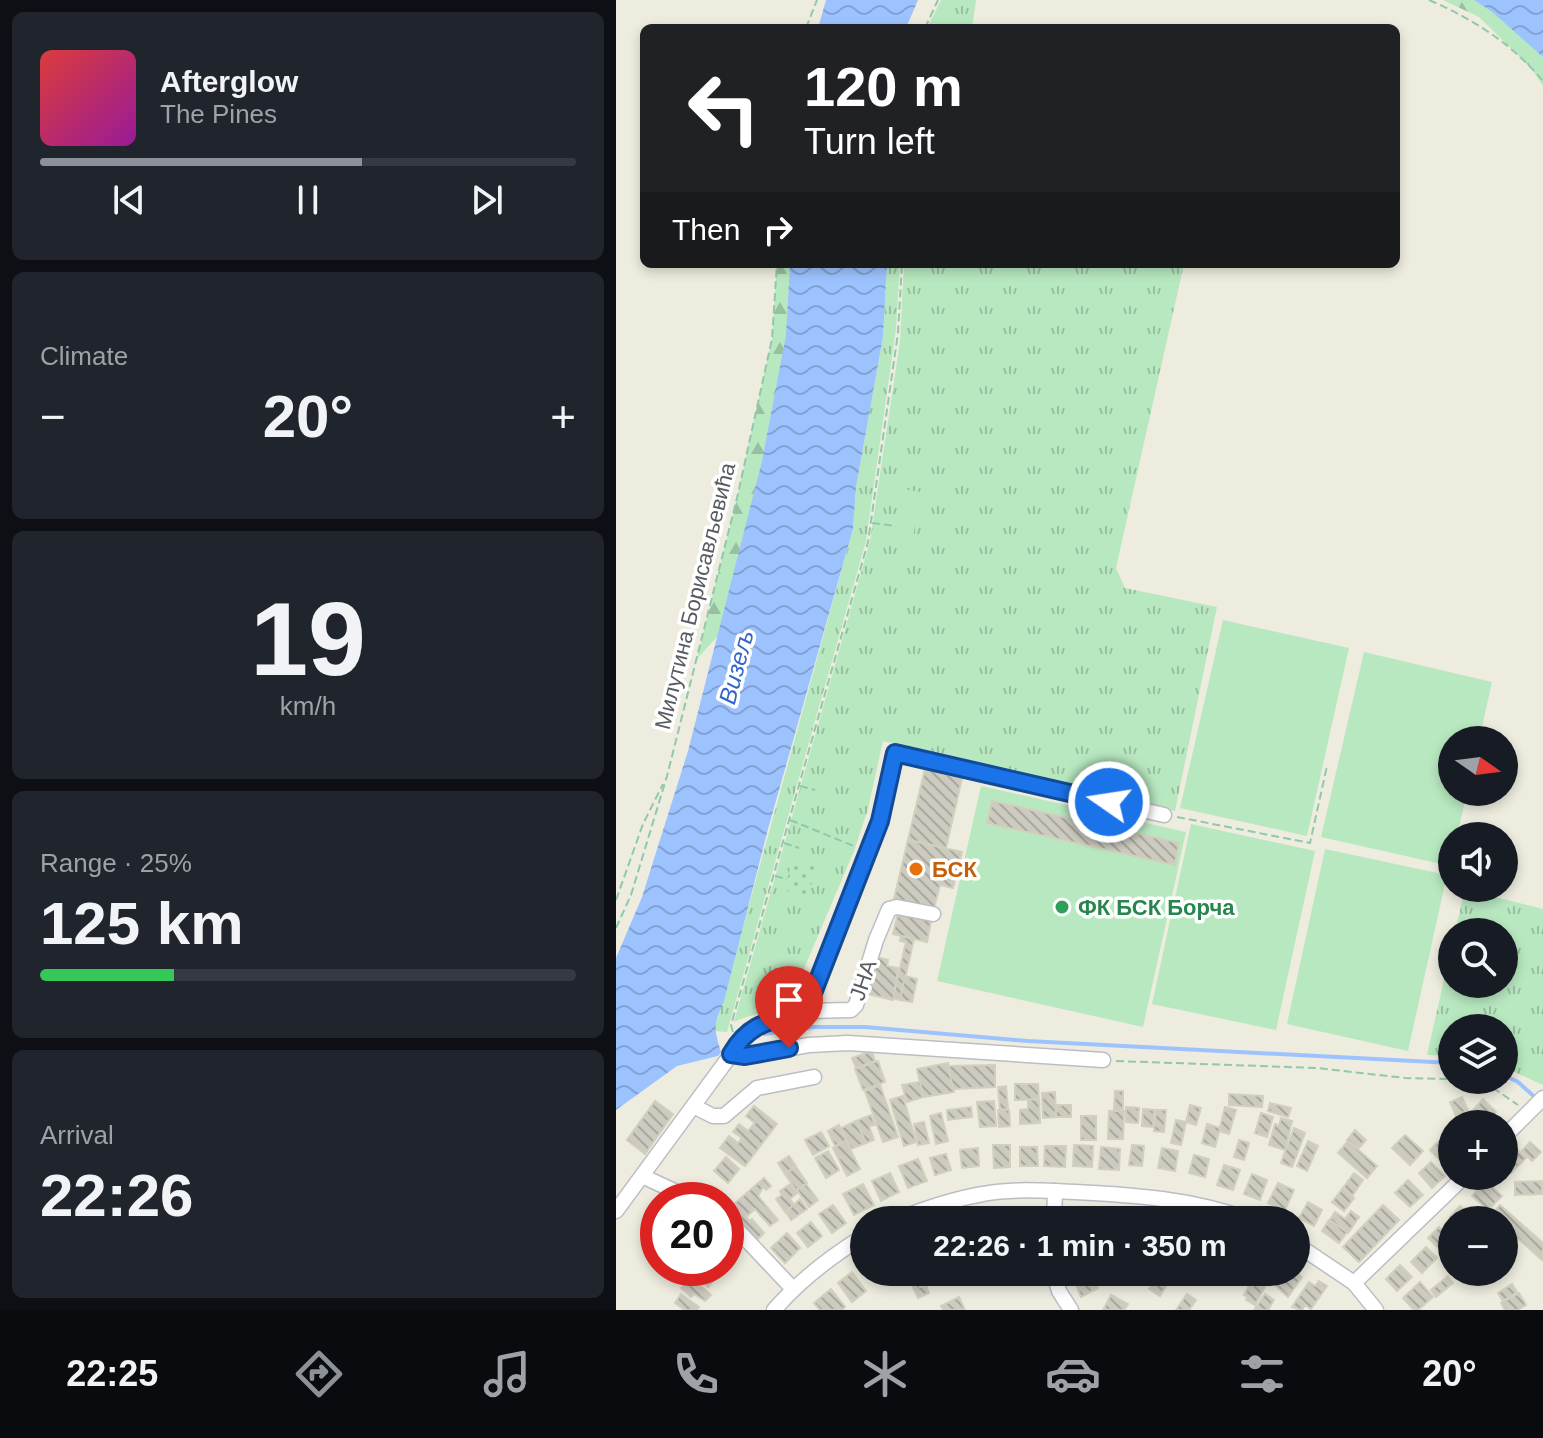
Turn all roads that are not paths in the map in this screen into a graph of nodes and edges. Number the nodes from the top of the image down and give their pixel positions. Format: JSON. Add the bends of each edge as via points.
{"nodes":[{"id":1,"x":1164,"y":815,"type":"road end"},
{"id":2,"x":933,"y":914,"type":"dead end"},
{"id":3,"x":806,"y":1011,"type":"junction"},
{"id":4,"x":734,"y":1049,"type":"junction"},
{"id":5,"x":1103,"y":1060,"type":"road end"},
{"id":6,"x":814,"y":1077,"type":"dead end"},
{"id":7,"x":1543,"y":1098,"type":"edge"},
{"id":8,"x":695,"y":1107,"type":"junction"},
{"id":9,"x":1518,"y":1123,"type":"edge"},
{"id":10,"x":642,"y":1176,"type":"junction"},
{"id":11,"x":655,"y":1182,"type":"edge"},
{"id":12,"x":1450,"y":1190,"type":"edge"},
{"id":13,"x":1055,"y":1191,"type":"junction"},
{"id":14,"x":931,"y":1206,"type":"edge"},
{"id":15,"x":1054,"y":1206,"type":"edge"},
{"id":16,"x":1203,"y":1206,"type":"edge"},
{"id":17,"x":616,"y":1211,"type":"edge"},
{"id":18,"x":744,"y":1237,"type":"edge"},
{"id":19,"x":850,"y":1245,"type":"edge"},
{"id":20,"x":1310,"y":1253,"type":"edge"},
{"id":21,"x":1354,"y":1283,"type":"junction"},
{"id":22,"x":1057,"y":1286,"type":"edge"},
{"id":23,"x":793,"y":1289,"type":"junction"},
{"id":24,"x":774,"y":1310,"type":"edge"},
{"id":25,"x":1071,"y":1310,"type":"edge"},
{"id":26,"x":1376,"y":1310,"type":"edge"}],
"edges":[{"from":1,"to":3,"type":"street","via":[[895,753],[880,821]]},
{"from":2,"to":3,"type":"street","name":"ЈНА","via":[[889,909],[855,1007]]},
{"from":3,"to":4,"type":"street","name":"ЈНА","via":[[756,1026]]},
{"from":4,"to":5,"type":"street","via":[[745,1056],[818,1043],[880,1044]]},
{"from":4,"to":8,"type":"street","name":"ЈНА"},
{"from":6,"to":8,"type":"street","via":[[757,1088],[724,1116]]},
{"from":7,"to":9,"type":"street"},
{"from":8,"to":10,"type":"street","name":"ЈНА"},
{"from":10,"to":11,"type":"street"},
{"from":10,"to":17,"type":"street","name":"ЈНА"},
{"from":12,"to":21,"type":"street"},
{"from":13,"to":14,"type":"street","via":[[1009,1190]]},
{"from":13,"to":15,"type":"street"},
{"from":13,"to":16,"type":"street","via":[[1157,1197]]},
{"from":18,"to":23,"type":"street"},
{"from":19,"to":23,"type":"street"},
{"from":20,"to":21,"type":"street"},
{"from":21,"to":26,"type":"street"},
{"from":22,"to":25,"type":"street"},
{"from":23,"to":24,"type":"street"}]}
